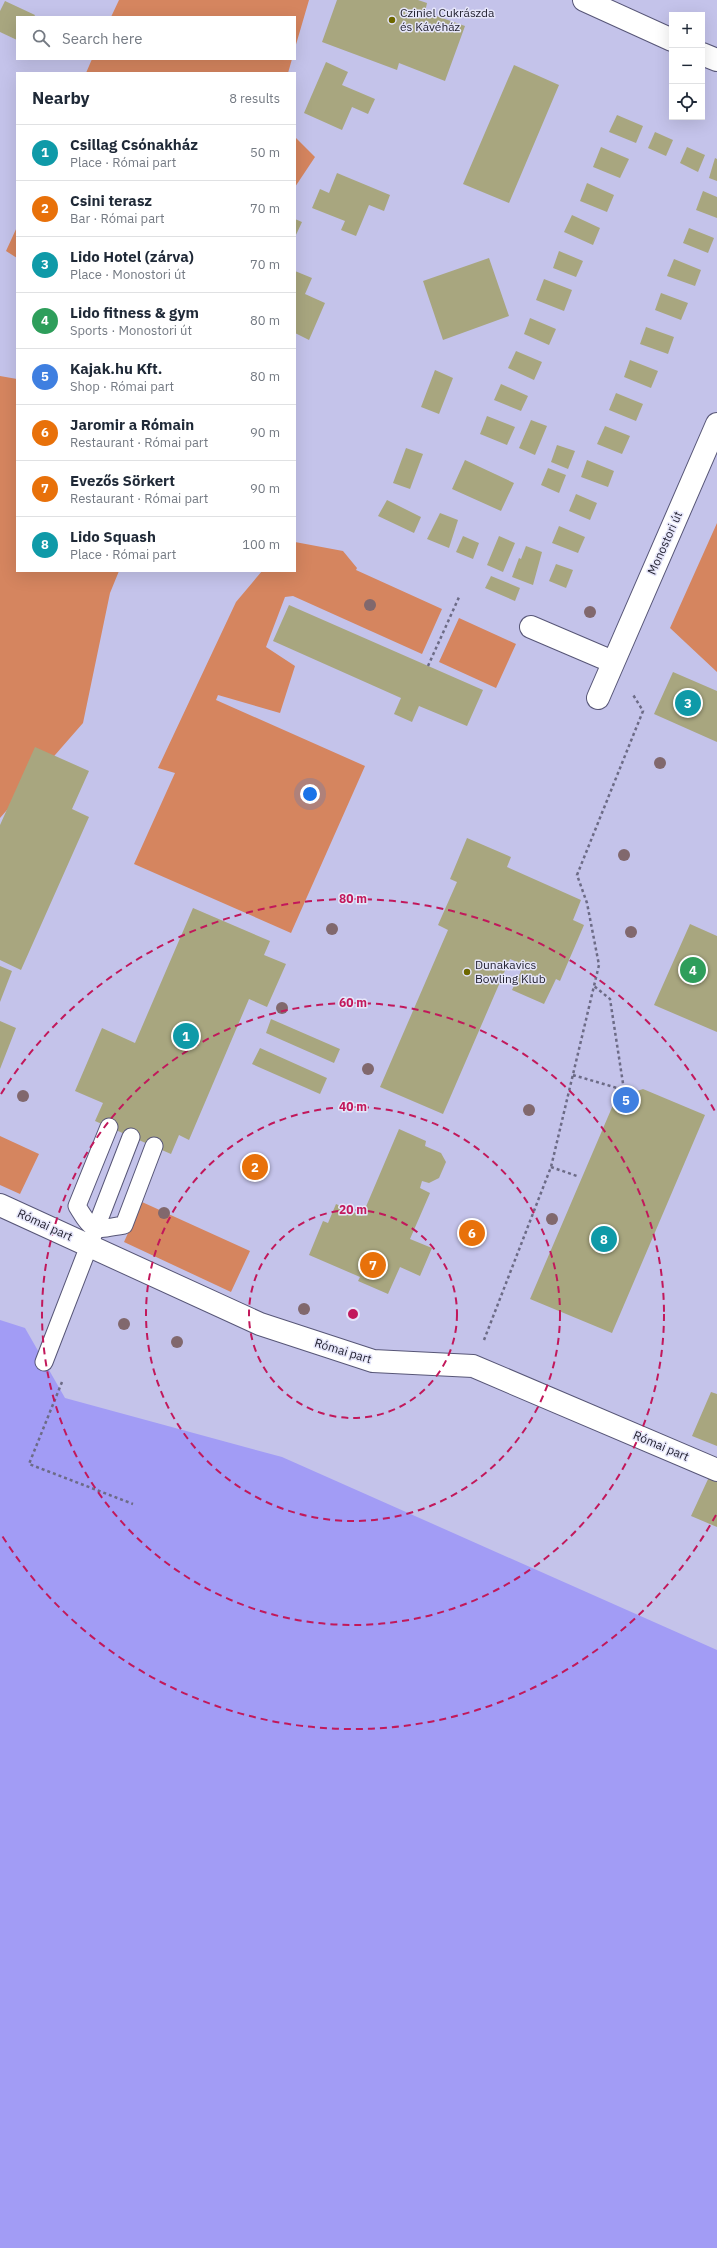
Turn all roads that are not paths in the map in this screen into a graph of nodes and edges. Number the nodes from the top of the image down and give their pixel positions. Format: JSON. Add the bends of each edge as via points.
{"nodes":[{"id":1,"x":584,"y":0,"type":"edge"},
{"id":2,"x":669,"y":39,"type":"edge"},
{"id":3,"x":705,"y":55,"type":"edge"},
{"id":4,"x":717,"y":60,"type":"edge"},
{"id":5,"x":717,"y":424,"type":"edge"},
{"id":6,"x":530,"y":626,"type":"dead end"},
{"id":7,"x":613,"y":662,"type":"junction"},
{"id":8,"x":598,"y":698,"type":"dead end"},
{"id":9,"x":109,"y":1127,"type":"dead end"},
{"id":10,"x":131,"y":1136,"type":"dead end"},
{"id":11,"x":154,"y":1146,"type":"dead end"},
{"id":12,"x":119,"y":1151,"type":"dead end"},
{"id":13,"x":0,"y":1205,"type":"edge"},
{"id":14,"x":90,"y":1236,"type":"junction"},
{"id":15,"x":41,"y":1358,"type":"dead end"},
{"id":16,"x":717,"y":1470,"type":"edge"}],
"edges":[{"from":1,"to":2,"type":"street"},
{"from":3,"to":4,"type":"street"},
{"from":5,"to":7,"type":"street","name":"Monostori út"},
{"from":6,"to":7,"type":"street"},
{"from":7,"to":8,"type":"street","name":"Monostori út"},
{"from":9,"to":14,"type":"lane","via":[[77,1206]]},
{"from":10,"to":14,"type":"lane"},
{"from":11,"to":14,"type":"lane","via":[[124,1225]]},
{"from":12,"to":14,"type":"lane"},
{"from":13,"to":14,"type":"street","name":"Római part"},
{"from":14,"to":15,"type":"lane"},
{"from":14,"to":16,"type":"street","name":"Római part","via":[[260,1324],[372,1361],[473,1366]]}]}
